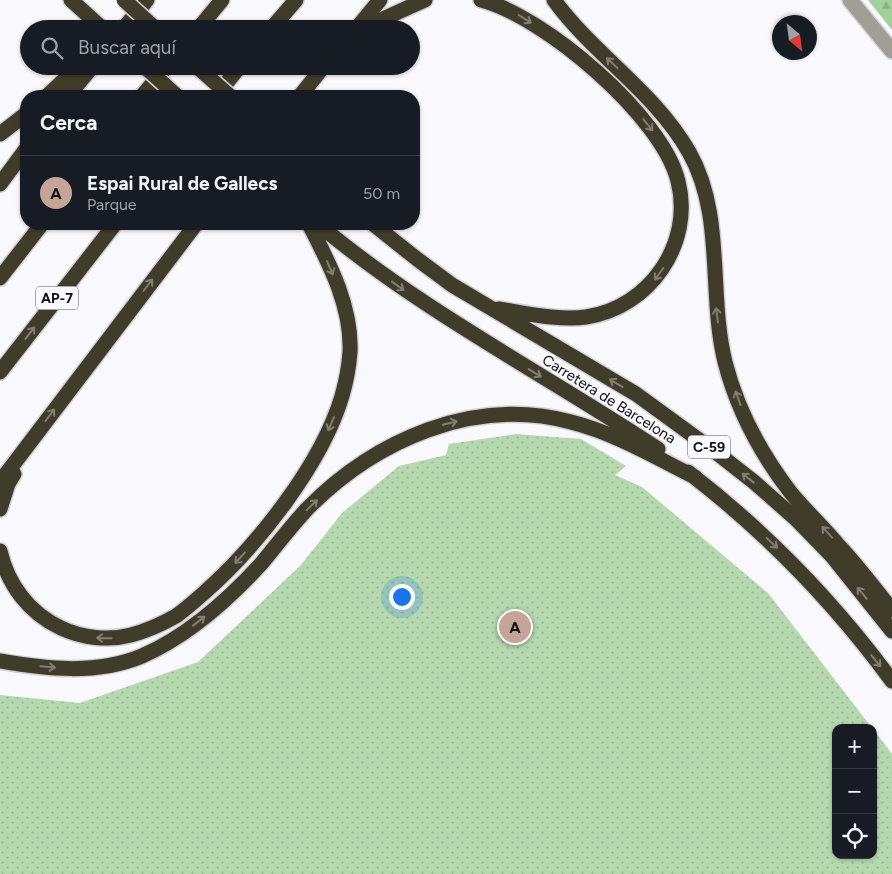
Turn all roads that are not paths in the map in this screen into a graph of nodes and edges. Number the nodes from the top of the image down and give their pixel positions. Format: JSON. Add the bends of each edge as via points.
{"nodes":[{"id":1,"x":71,"y":0,"type":"edge"},
{"id":2,"x":124,"y":0,"type":"edge"},
{"id":3,"x":147,"y":0,"type":"edge"},
{"id":4,"x":222,"y":0,"type":"edge"},
{"id":5,"x":296,"y":0,"type":"edge"},
{"id":6,"x":380,"y":0,"type":"edge"},
{"id":7,"x":425,"y":0,"type":"edge"},
{"id":8,"x":480,"y":0,"type":"edge"},
{"id":9,"x":554,"y":0,"type":"edge"},
{"id":10,"x":850,"y":0,"type":"edge"},
{"id":11,"x":93,"y":20,"type":"edge"},
{"id":12,"x":130,"y":20,"type":"edge"},
{"id":13,"x":146,"y":20,"type":"edge"},
{"id":14,"x":205,"y":20,"type":"edge"},
{"id":15,"x":279,"y":20,"type":"edge"},
{"id":16,"x":363,"y":20,"type":"edge"},
{"id":17,"x":382,"y":20,"type":"edge"},
{"id":18,"x":892,"y":51,"type":"edge"},
{"id":19,"x":69,"y":75,"type":"edge"},
{"id":20,"x":85,"y":75,"type":"edge"},
{"id":21,"x":154,"y":75,"type":"edge"},
{"id":22,"x":160,"y":75,"type":"edge"},
{"id":23,"x":206,"y":75,"type":"edge"},
{"id":24,"x":233,"y":75,"type":"edge"},
{"id":25,"x":318,"y":75,"type":"edge"},
{"id":26,"x":53,"y":90,"type":"edge"},
{"id":27,"x":73,"y":90,"type":"edge"},
{"id":28,"x":147,"y":90,"type":"edge"},
{"id":29,"x":170,"y":90,"type":"edge"},
{"id":30,"x":221,"y":90,"type":"edge"},
{"id":31,"x":223,"y":90,"type":"edge"},
{"id":32,"x":305,"y":90,"type":"edge"},
{"id":33,"x":20,"y":119,"type":"edge"},
{"id":34,"x":0,"y":134,"type":"edge"},
{"id":35,"x":20,"y":157,"type":"edge"},
{"id":36,"x":0,"y":184,"type":"edge"},
{"id":37,"x":37,"y":230,"type":"edge"},
{"id":38,"x":110,"y":230,"type":"edge"},
{"id":39,"x":191,"y":230,"type":"edge"},
{"id":40,"x":312,"y":230,"type":"edge"},
{"id":41,"x":326,"y":230,"type":"edge"},
{"id":42,"x":381,"y":230,"type":"edge"},
{"id":43,"x":0,"y":278,"type":"edge"},
{"id":44,"x":490,"y":308,"type":"junction"},
{"id":45,"x":0,"y":372,"type":"edge"},
{"id":46,"x":30,"y":441,"type":"junction"},
{"id":47,"x":695,"y":477,"type":"junction"},
{"id":48,"x":0,"y":482,"type":"edge"},
{"id":49,"x":0,"y":510,"type":"edge"},
{"id":50,"x":0,"y":551,"type":"edge"},
{"id":51,"x":892,"y":610,"type":"edge"},
{"id":52,"x":892,"y":631,"type":"edge"},
{"id":53,"x":0,"y":661,"type":"edge"},
{"id":54,"x":892,"y":681,"type":"edge"}],
"edges":[{"from":1,"to":11,"type":"highway"},
{"from":2,"to":13,"type":"highway","bridge":true},
{"from":3,"to":12,"type":"highway"},
{"from":4,"to":14,"type":"highway"},
{"from":5,"to":15,"type":"highway"},
{"from":6,"to":16,"type":"highway"},
{"from":7,"to":17,"type":"highway"},
{"from":8,"to":44,"type":"highway","one_way":true,"via":[[521,16],[561,43],[611,85],[661,143],[678,180],[682,202],[682,218],[670,258],[645,289],[628,302],[585,318],[547,317]]},
{"from":51,"to":9,"type":"highway","one_way":true,"via":[[841,547],[792,494],[745,417],[724,354],[716,307],[710,214],[699,173],[689,152],[643,92],[588,40]]},
{"from":10,"to":18,"type":"street"},
{"from":19,"to":26,"type":"highway"},
{"from":20,"to":27,"type":"highway"},
{"from":21,"to":29,"type":"highway","bridge":true},
{"from":22,"to":28,"type":"highway"},
{"from":23,"to":31,"type":"highway","bridge":true},
{"from":24,"to":30,"type":"highway"},
{"from":25,"to":32,"type":"highway"},
{"from":33,"to":34,"type":"highway"},
{"from":35,"to":36,"type":"highway"},
{"from":37,"to":43,"type":"highway"},
{"from":45,"to":38,"type":"highway","number":"AP-7","one_way":true},
{"from":46,"to":39,"type":"highway","one_way":true},
{"from":40,"to":50,"type":"highway","one_way":true,"via":[[345,309],[350,350],[342,397],[322,444],[299,483],[218,581],[177,615],[154,627],[130,636],[87,637],[48,622],[34,611],[11,581]]},
{"from":41,"to":47,"type":"highway","name":"Carretera de Barcelona","number":"C-59","one_way":true,"via":[[416,298],[624,427]]},
{"from":42,"to":44,"type":"highway","name":"Carretera de Barcelona","number":"C-59","via":[[431,270]]},
{"from":52,"to":44,"type":"highway","name":"Carretera de Barcelona","number":"C-59","one_way":true,"via":[[832,556],[754,482],[636,394]]},
{"from":46,"to":48,"type":"highway"},
{"from":46,"to":49,"type":"highway","via":[[8,484]]},
{"from":53,"to":47,"type":"highway","one_way":true,"via":[[68,669],[93,668],[140,657],[165,644],[192,627],[238,588],[307,510],[359,465],[388,447],[449,422],[513,415],[543,416],[571,422],[639,448]]},
{"from":47,"to":54,"type":"highway","name":"Carretera de Barcelona","number":"C-59","one_way":true,"via":[[804,575]]}]}
